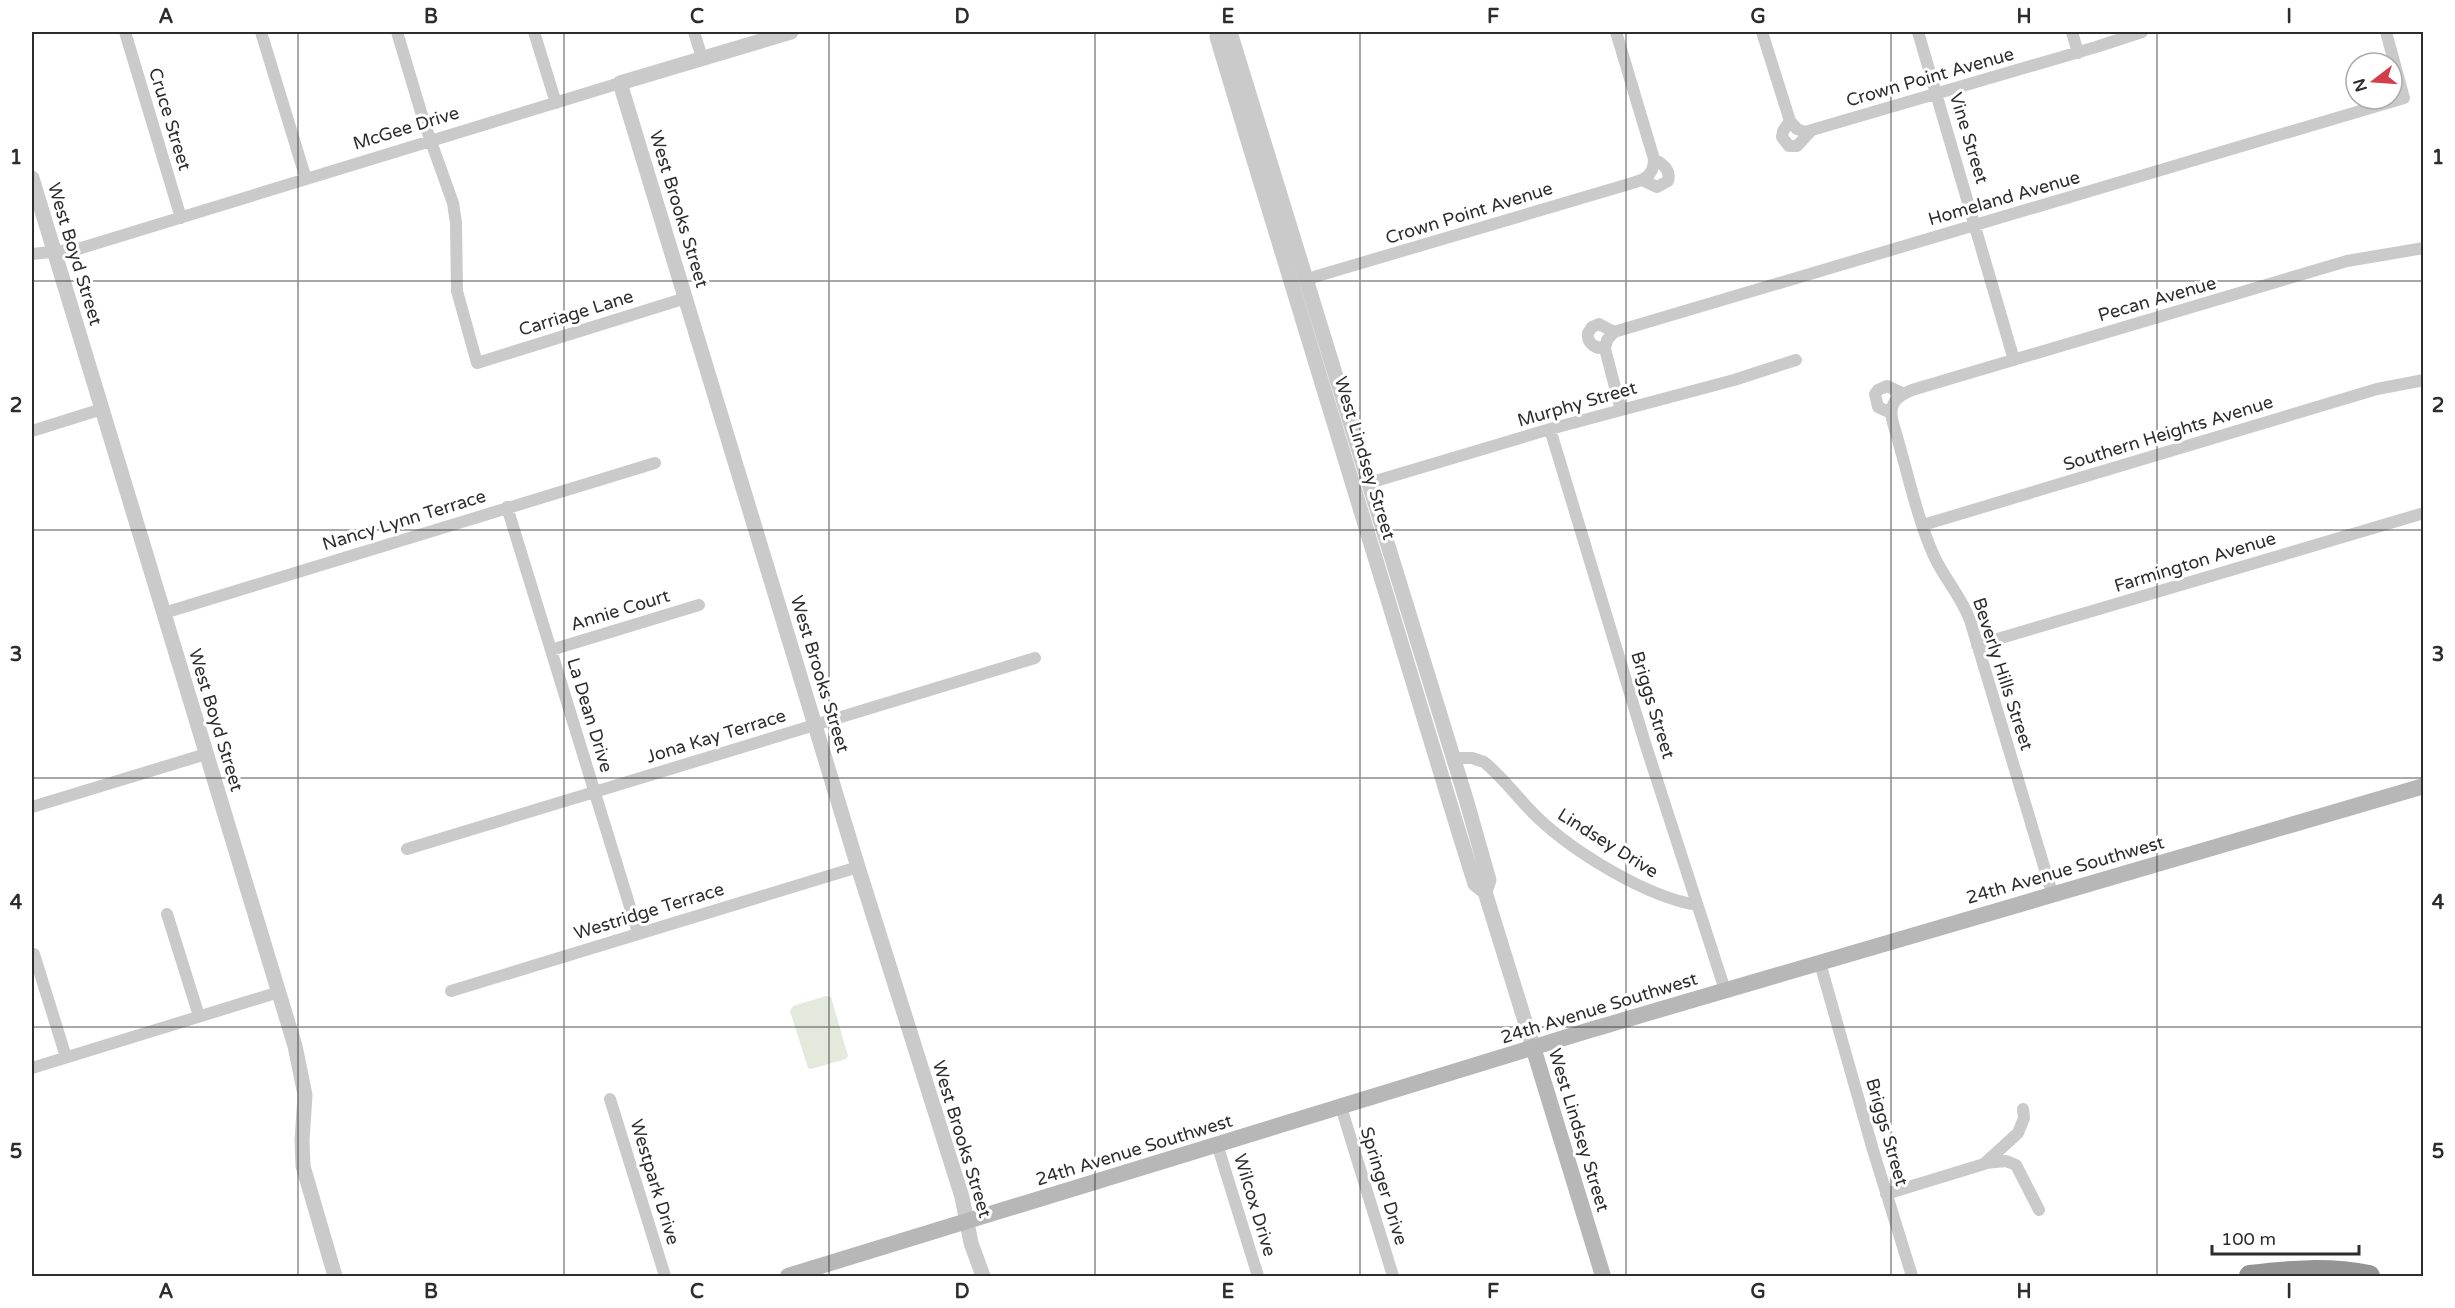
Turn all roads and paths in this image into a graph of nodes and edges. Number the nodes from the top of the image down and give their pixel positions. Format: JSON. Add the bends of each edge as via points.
{"nodes":[{"id":1,"x":125,"y":32,"type":"edge"},
{"id":2,"x":261,"y":32,"type":"edge"},
{"id":3,"x":397,"y":32,"type":"edge"},
{"id":4,"x":534,"y":32,"type":"edge"},
{"id":5,"x":694,"y":32,"type":"edge"},
{"id":6,"x":791,"y":32,"type":"edge"},
{"id":7,"x":1218,"y":32,"type":"edge"},
{"id":8,"x":1230,"y":32,"type":"edge"},
{"id":9,"x":1616,"y":32,"type":"edge"},
{"id":10,"x":1762,"y":32,"type":"edge"},
{"id":11,"x":1918,"y":32,"type":"edge"},
{"id":12,"x":2072,"y":32,"type":"edge"},
{"id":13,"x":2142,"y":32,"type":"edge"},
{"id":14,"x":2386,"y":32,"type":"edge"},
{"id":15,"x":2078,"y":52,"type":"junction"},
{"id":16,"x":702,"y":58,"type":"junction"},
{"id":17,"x":620,"y":83,"type":"junction"},
{"id":18,"x":1936,"y":94,"type":"junction"},
{"id":19,"x":556,"y":103,"type":"junction"},
{"id":20,"x":1793,"y":125,"type":"junction"},
{"id":21,"x":1811,"y":131,"type":"junction"},
{"id":22,"x":432,"y":141,"type":"junction"},
{"id":23,"x":1270,"y":158,"type":"junction"},
{"id":24,"x":1255,"y":163,"type":"junction"},
{"id":25,"x":1654,"y":165,"type":"junction"},
{"id":26,"x":32,"y":178,"type":"edge"},
{"id":27,"x":306,"y":180,"type":"junction"},
{"id":28,"x":1642,"y":180,"type":"junction"},
{"id":29,"x":1282,"y":196,"type":"junction"},
{"id":30,"x":1266,"y":201,"type":"junction"},
{"id":31,"x":181,"y":218,"type":"junction"},
{"id":32,"x":1976,"y":226,"type":"junction"},
{"id":33,"x":2424,"y":248,"type":"edge"},
{"id":34,"x":54,"y":251,"type":"junction"},
{"id":35,"x":32,"y":254,"type":"edge"},
{"id":36,"x":1307,"y":279,"type":"junction"},
{"id":37,"x":686,"y":298,"type":"junction"},
{"id":38,"x":1614,"y":332,"type":"junction"},
{"id":39,"x":1605,"y":346,"type":"junction"},
{"id":40,"x":1796,"y":360,"type":"dead end"},
{"id":41,"x":2014,"y":360,"type":"junction"},
{"id":42,"x":2424,"y":380,"type":"edge"},
{"id":43,"x":1904,"y":393,"type":"junction"},
{"id":44,"x":1892,"y":408,"type":"junction"},
{"id":45,"x":102,"y":409,"type":"junction"},
{"id":46,"x":1621,"y":410,"type":"junction"},
{"id":47,"x":1550,"y":429,"type":"junction"},
{"id":48,"x":32,"y":431,"type":"edge"},
{"id":49,"x":655,"y":463,"type":"dead end"},
{"id":50,"x":1362,"y":478,"type":"junction"},
{"id":51,"x":507,"y":507,"type":"junction"},
{"id":52,"x":2424,"y":513,"type":"edge"},
{"id":53,"x":1379,"y":515,"type":"junction"},
{"id":54,"x":1364,"y":520,"type":"junction"},
{"id":55,"x":1923,"y":525,"type":"junction"},
{"id":56,"x":699,"y":605,"type":"dead end"},
{"id":57,"x":164,"y":613,"type":"junction"},
{"id":58,"x":1977,"y":645,"type":"junction"},
{"id":59,"x":551,"y":650,"type":"junction"},
{"id":60,"x":1035,"y":658,"type":"dead end"},
{"id":61,"x":815,"y":725,"type":"junction"},
{"id":62,"x":206,"y":754,"type":"junction"},
{"id":63,"x":1453,"y":758,"type":"junction"},
{"id":64,"x":1437,"y":760,"type":"junction"},
{"id":65,"x":2424,"y":786,"type":"edge"},
{"id":66,"x":595,"y":792,"type":"junction"},
{"id":67,"x":1466,"y":799,"type":"junction"},
{"id":68,"x":1450,"y":804,"type":"junction"},
{"id":69,"x":32,"y":807,"type":"edge"},
{"id":70,"x":408,"y":849,"type":"dead end"},
{"id":71,"x":858,"y":867,"type":"junction"},
{"id":72,"x":1485,"y":892,"type":"junction"},
{"id":73,"x":2052,"y":893,"type":"junction"},
{"id":74,"x":1697,"y":905,"type":"junction"},
{"id":75,"x":167,"y":914,"type":"dead end"},
{"id":76,"x":638,"y":933,"type":"junction"},
{"id":77,"x":34,"y":954,"type":"dead end"},
{"id":78,"x":1820,"y":963,"type":"junction"},
{"id":79,"x":1725,"y":990,"type":"junction"},
{"id":80,"x":451,"y":991,"type":"dead end"},
{"id":81,"x":279,"y":992,"type":"junction"},
{"id":82,"x":199,"y":1016,"type":"junction"},
{"id":83,"x":1533,"y":1047,"type":"junction"},
{"id":84,"x":66,"y":1057,"type":"junction"},
{"id":85,"x":32,"y":1068,"type":"edge"},
{"id":86,"x":610,"y":1099,"type":"dead end"},
{"id":87,"x":1341,"y":1107,"type":"junction"},
{"id":88,"x":2023,"y":1109,"type":"dead end"},
{"id":89,"x":1217,"y":1144,"type":"junction"},
{"id":90,"x":1984,"y":1164,"type":"junction"},
{"id":91,"x":1886,"y":1194,"type":"junction"},
{"id":92,"x":2039,"y":1210,"type":"dead end"},
{"id":93,"x":967,"y":1222,"type":"junction"},
{"id":94,"x":335,"y":1276,"type":"edge"},
{"id":95,"x":665,"y":1276,"type":"edge"},
{"id":96,"x":788,"y":1276,"type":"edge"},
{"id":97,"x":983,"y":1276,"type":"edge"},
{"id":98,"x":1258,"y":1276,"type":"edge"},
{"id":99,"x":1393,"y":1276,"type":"edge"},
{"id":100,"x":1603,"y":1276,"type":"edge"},
{"id":101,"x":1912,"y":1276,"type":"edge"},
{"id":102,"x":2250,"y":1276,"type":"edge"},
{"id":103,"x":2369,"y":1276,"type":"edge"}],
"edges":[{"from":1,"to":31,"type":"street","name":"Cruce Street"},
{"from":2,"to":27,"type":"street"},
{"from":3,"to":22,"type":"street"},
{"from":4,"to":19,"type":"street"},
{"from":5,"to":16,"type":"street"},
{"from":6,"to":16,"type":"street","name":"McGee Drive"},
{"from":7,"to":24,"type":"street","name":"West Lindsey Street"},
{"from":8,"to":23,"type":"street","name":"West Lindsey Street"},
{"from":9,"to":25,"type":"street"},
{"from":10,"to":20,"type":"street"},
{"from":11,"to":18,"type":"street","name":"Vine Street"},
{"from":12,"to":15,"type":"street"},
{"from":13,"to":15,"type":"street","name":"Crown Point Avenue"},
{"from":14,"to":32,"type":"street","name":"Homeland Avenue","via":[[2404,98]]},
{"from":15,"to":18,"type":"street","name":"Crown Point Avenue"},
{"from":16,"to":17,"type":"street","name":"McGee Drive"},
{"from":17,"to":19,"type":"street","name":"McGee Drive"},
{"from":17,"to":37,"type":"street","name":"West Brooks Street"},
{"from":18,"to":21,"type":"street","name":"Crown Point Avenue"},
{"from":18,"to":32,"type":"street","name":"Vine Street"},
{"from":19,"to":22,"type":"street","name":"McGee Drive"},
{"from":20,"to":21,"type":"street","name":"Crown Point Avenue"},
{"from":20,"to":21,"type":"street","via":[[1783,131],[1783,141],[1789,146],[1797,146]]},
{"from":22,"to":27,"type":"street","name":"McGee Drive"},
{"from":22,"to":37,"type":"street","name":"Carriage Lane","via":[[455,214],[457,291],[477,363]]},
{"from":23,"to":24,"type":"street"},
{"from":23,"to":29,"type":"street","name":"West Lindsey Street"},
{"from":24,"to":30,"type":"street","name":"West Lindsey Street"},
{"from":25,"to":28,"type":"street","name":"Crown Point Avenue"},
{"from":25,"to":28,"type":"street","name":"Crown Point Avenue","via":[[1663,164],[1668,181],[1657,187]]},
{"from":26,"to":34,"type":"street","name":"West Boyd Street"},
{"from":27,"to":31,"type":"street","name":"McGee Drive"},
{"from":28,"to":36,"type":"street","name":"Crown Point Avenue"},
{"from":29,"to":30,"type":"street"},
{"from":29,"to":36,"type":"street","name":"West Lindsey Street"},
{"from":30,"to":50,"type":"street","name":"West Lindsey Street"},
{"from":31,"to":34,"type":"street","name":"McGee Drive","via":[[78,249]]},
{"from":32,"to":38,"type":"street","name":"Homeland Avenue"},
{"from":32,"to":41,"type":"street","name":"Vine Street"},
{"from":33,"to":41,"type":"street","name":"Pecan Avenue","via":[[2347,261]]},
{"from":34,"to":35,"type":"street","name":"McGee Drive"},
{"from":34,"to":45,"type":"street","name":"West Boyd Street"},
{"from":36,"to":50,"type":"street","name":"West Lindsey Street"},
{"from":37,"to":61,"type":"street","name":"West Brooks Street"},
{"from":38,"to":39,"type":"street"},
{"from":38,"to":39,"type":"street","name":"Homeland Avenue","via":[[1599,324],[1588,333],[1593,346]]},
{"from":39,"to":46,"type":"street"},
{"from":40,"to":46,"type":"street","name":"Murphy Street"},
{"from":41,"to":43,"type":"street","name":"Pecan Avenue"},
{"from":42,"to":55,"type":"street","name":"Southern Heights Avenue","via":[[2377,389]]},
{"from":43,"to":44,"type":"street","name":"Pecan Avenue"},
{"from":43,"to":44,"type":"street","name":"Pecan Avenue","via":[[1887,386],[1878,390],[1878,407]]},
{"from":44,"to":55,"type":"street","name":"Beverly Hills Street"},
{"from":45,"to":48,"type":"street"},
{"from":45,"to":57,"type":"street","name":"West Boyd Street"},
{"from":46,"to":47,"type":"street","name":"Murphy Street"},
{"from":47,"to":50,"type":"street","name":"Murphy Street"},
{"from":47,"to":74,"type":"street","name":"Briggs Street"},
{"from":49,"to":51,"type":"street","name":"Nancy Lynn Terrace"},
{"from":50,"to":53,"type":"street","name":"West Lindsey Street"},
{"from":50,"to":54,"type":"street","name":"West Lindsey Street"},
{"from":51,"to":57,"type":"street","name":"Nancy Lynn Terrace"},
{"from":51,"to":59,"type":"street","name":"La Dean Drive"},
{"from":52,"to":58,"type":"street","name":"Farmington Avenue"},
{"from":53,"to":54,"type":"street"},
{"from":53,"to":63,"type":"street","name":"West Lindsey Street"},
{"from":54,"to":64,"type":"street","name":"West Lindsey Street"},
{"from":55,"to":58,"type":"street","name":"Beverly Hills Street","via":[[1933,554],[1966,609]]},
{"from":56,"to":59,"type":"street","name":"Annie Court"},
{"from":57,"to":62,"type":"street","name":"West Boyd Street"},
{"from":58,"to":73,"type":"street","name":"Beverly Hills Street"},
{"from":59,"to":66,"type":"street","name":"La Dean Drive"},
{"from":60,"to":61,"type":"street","name":"Jona Kay Terrace"},
{"from":61,"to":66,"type":"street","name":"Jona Kay Terrace"},
{"from":61,"to":71,"type":"street","name":"West Brooks Street"},
{"from":62,"to":69,"type":"street"},
{"from":62,"to":81,"type":"street","name":"West Boyd Street"},
{"from":63,"to":64,"type":"street"},
{"from":63,"to":67,"type":"street","name":"West Lindsey Street"},
{"from":63,"to":74,"type":"street","name":"Lindsey Drive","via":[[1484,762],[1540,820],[1589,856],[1657,894]]},
{"from":64,"to":68,"type":"street","name":"West Lindsey Street"},
{"from":65,"to":73,"type":"main road","name":"24th Avenue Southwest"},
{"from":66,"to":70,"type":"street","name":"Jona Kay Terrace"},
{"from":66,"to":76,"type":"street","name":"La Dean Drive"},
{"from":67,"to":68,"type":"street"},
{"from":67,"to":72,"type":"street","name":"West Lindsey Street","via":[[1490,880]]},
{"from":68,"to":72,"type":"street","name":"West Lindsey Street","via":[[1475,884]]},
{"from":71,"to":76,"type":"street","name":"Westridge Terrace"},
{"from":71,"to":93,"type":"street","name":"West Brooks Street"},
{"from":72,"to":83,"type":"street","name":"West Lindsey Street"},
{"from":73,"to":78,"type":"main road","name":"24th Avenue Southwest"},
{"from":74,"to":79,"type":"street","name":"Briggs Street"},
{"from":75,"to":82,"type":"street"},
{"from":76,"to":80,"type":"street","name":"Westridge Terrace"},
{"from":77,"to":84,"type":"street"},
{"from":78,"to":79,"type":"main road","name":"24th Avenue Southwest"},
{"from":78,"to":91,"type":"street","name":"Briggs Street"},
{"from":79,"to":83,"type":"main road","name":"24th Avenue Southwest"},
{"from":81,"to":82,"type":"street"},
{"from":81,"to":94,"type":"street","name":"West Boyd Street","via":[[303,1082],[305,1179]]},
{"from":82,"to":84,"type":"street"},
{"from":83,"to":87,"type":"main road","name":"24th Avenue Southwest"},
{"from":83,"to":100,"type":"main road","name":"West Lindsey Street"},
{"from":84,"to":85,"type":"street"},
{"from":86,"to":95,"type":"street","name":"Westpark Drive"},
{"from":87,"to":89,"type":"main road","name":"24th Avenue Southwest"},
{"from":87,"to":99,"type":"street","name":"Springer Drive"},
{"from":88,"to":90,"type":"street","via":[[2018,1133]]},
{"from":89,"to":93,"type":"main road","name":"24th Avenue Southwest"},
{"from":89,"to":98,"type":"street","name":"Wilcox Drive"},
{"from":90,"to":91,"type":"street"},
{"from":90,"to":92,"type":"street","via":[[2006,1161],[2016,1165]]},
{"from":91,"to":101,"type":"street","name":"Briggs Street"},
{"from":93,"to":96,"type":"main road","name":"24th Avenue Southwest"},
{"from":93,"to":97,"type":"street","name":"West Brooks Street"},
{"from":102,"to":103,"type":"highway","via":[[2318,1271]]}]}
